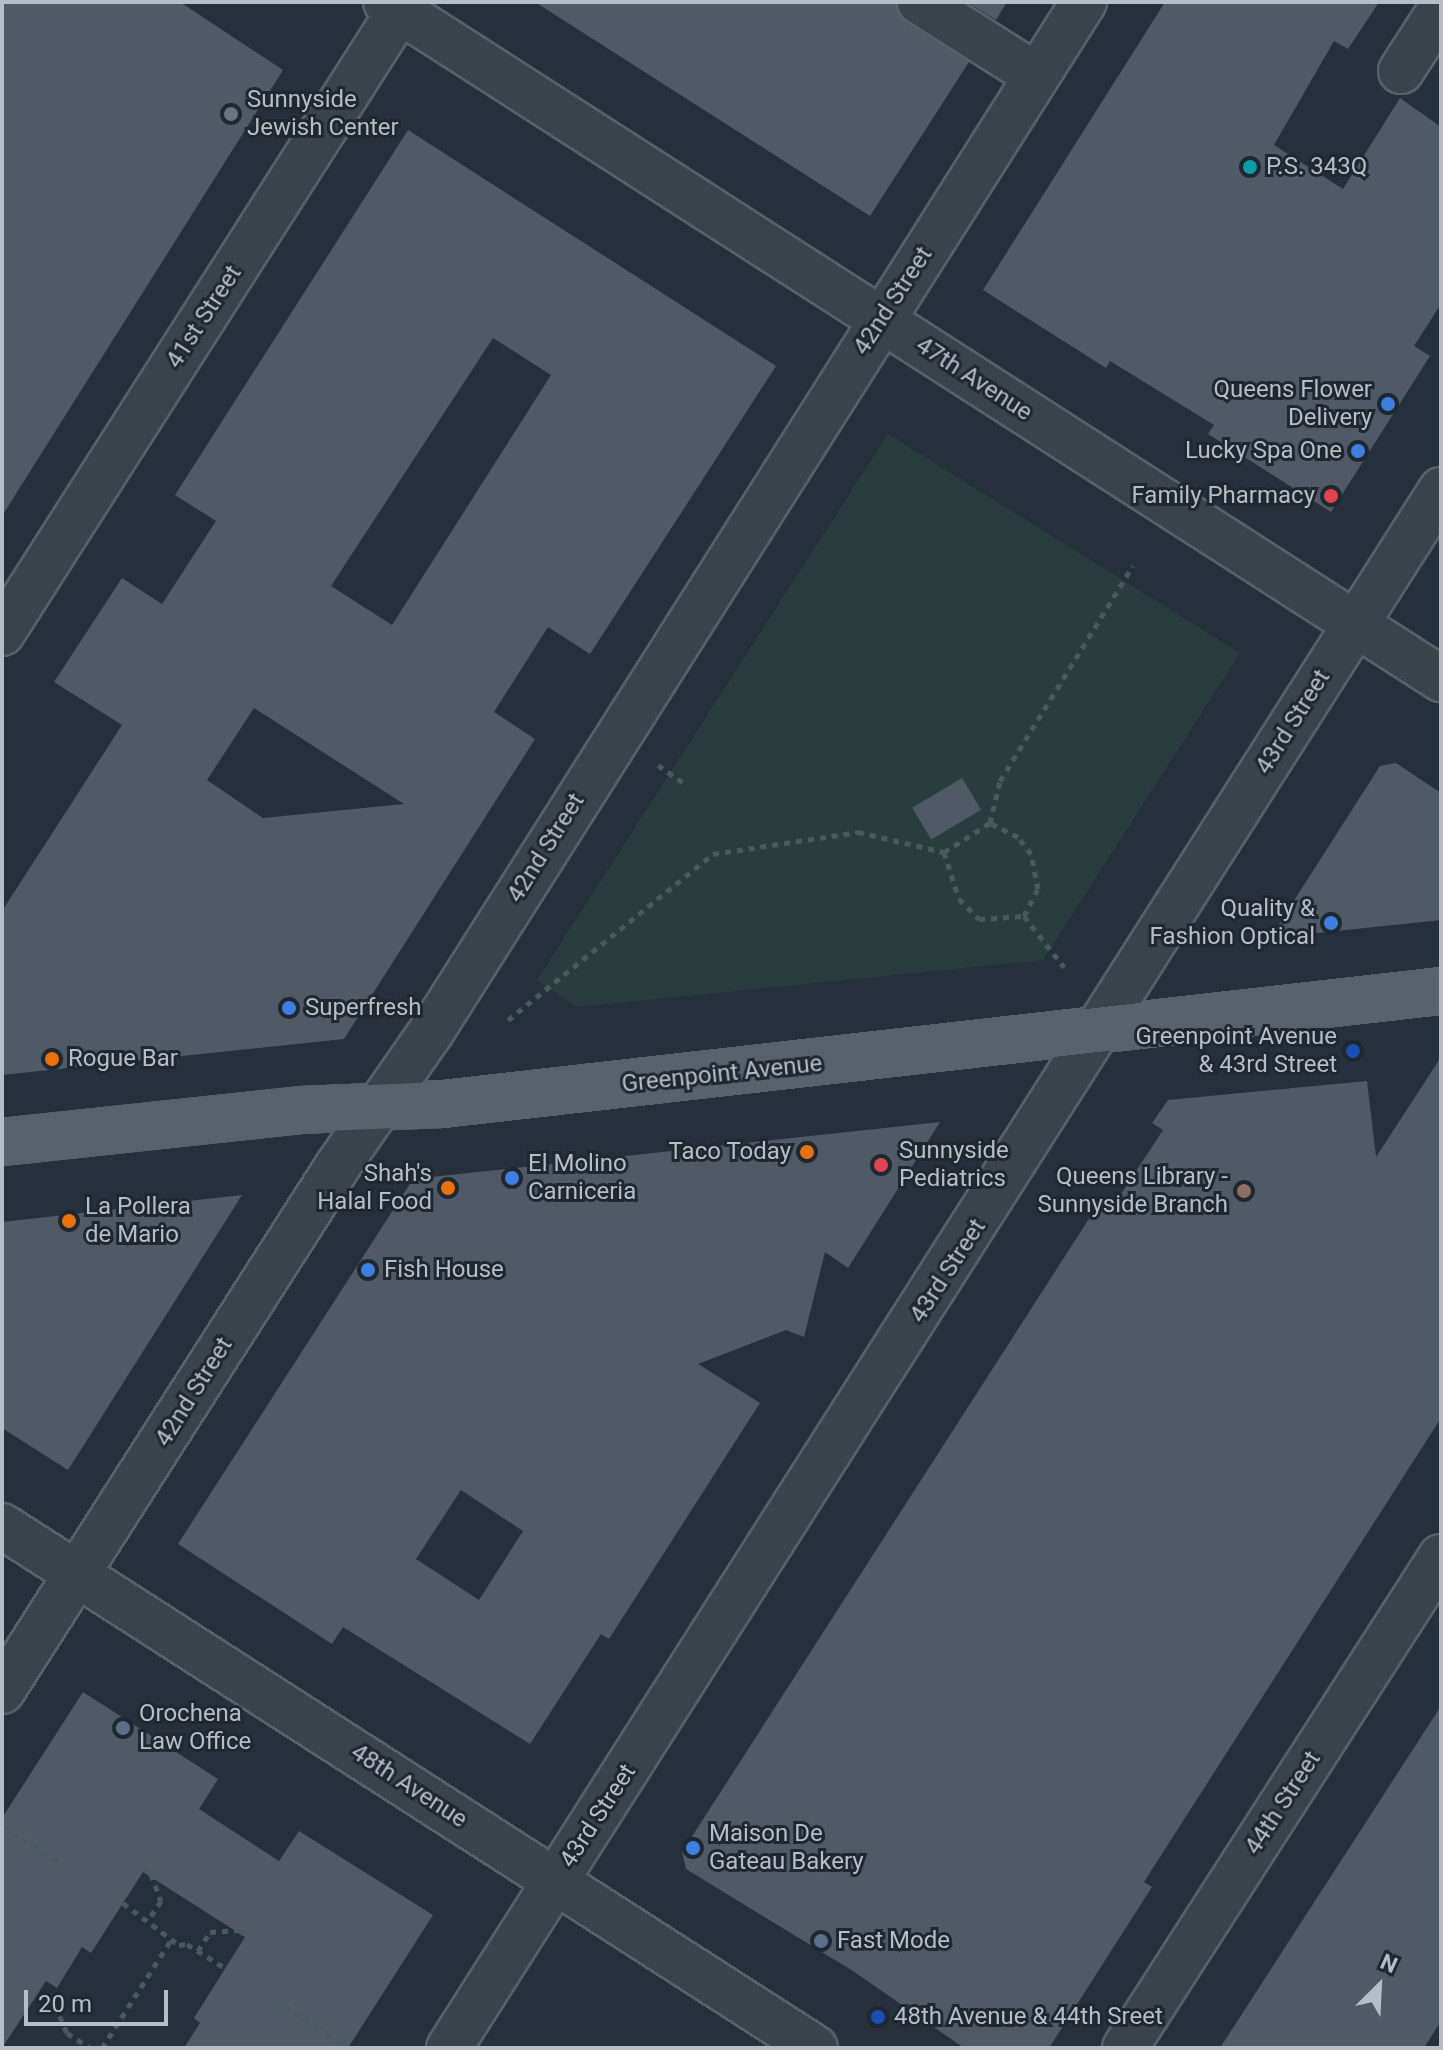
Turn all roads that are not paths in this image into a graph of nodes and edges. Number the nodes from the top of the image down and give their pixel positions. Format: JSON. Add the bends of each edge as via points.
{"nodes":[{"id":1,"x":920,"y":2,"type":"edge"},
{"id":2,"x":1084,"y":2,"type":"edge"},
{"id":3,"x":397,"y":5,"type":"edge"},
{"id":4,"x":1441,"y":9,"type":"edge"},
{"id":5,"x":1401,"y":71,"type":"dead end"},
{"id":6,"x":1037,"y":76,"type":"junction"},
{"id":7,"x":881,"y":320,"type":"junction"},
{"id":8,"x":1441,"y":490,"type":"edge"},
{"id":9,"x":1356,"y":624,"type":"junction"},
{"id":10,"x":2,"y":633,"type":"edge"},
{"id":11,"x":1441,"y":679,"type":"edge"},
{"id":12,"x":1441,"y":991,"type":"edge"},
{"id":13,"x":1100,"y":1033,"type":"junction"},
{"id":14,"x":377,"y":1108,"type":"junction"},
{"id":15,"x":2,"y":1142,"type":"edge"},
{"id":16,"x":2,"y":1526,"type":"edge"},
{"id":17,"x":1441,"y":1557,"type":"edge"},
{"id":18,"x":77,"y":1573,"type":"junction"},
{"id":19,"x":2,"y":1691,"type":"edge"},
{"id":20,"x":556,"y":1881,"type":"junction"},
{"id":21,"x":449,"y":2048,"type":"edge"},
{"id":22,"x":815,"y":2048,"type":"edge"},
{"id":23,"x":1125,"y":2048,"type":"edge"}],
"edges":[{"from":1,"to":6,"type":"street"},
{"from":2,"to":6,"type":"street","name":"42nd Street"},
{"from":3,"to":7,"type":"street","name":"47th Avenue"},
{"from":3,"to":10,"type":"street","name":"41st Street"},
{"from":4,"to":5,"type":"street"},
{"from":6,"to":7,"type":"street","name":"42nd Street"},
{"from":7,"to":9,"type":"street","name":"47th Avenue"},
{"from":7,"to":14,"type":"street","name":"42nd Street","via":[[431,1032]]},
{"from":8,"to":9,"type":"street","name":"43rd Street"},
{"from":9,"to":11,"type":"street","name":"47th Avenue"},
{"from":9,"to":13,"type":"street","name":"43rd Street"},
{"from":12,"to":13,"type":"main road","name":"Greenpoint Avenue"},
{"from":13,"to":14,"type":"main road","name":"Greenpoint Avenue"},
{"from":13,"to":20,"type":"street","name":"43rd Street"},
{"from":14,"to":15,"type":"main road","name":"Greenpoint Avenue","via":[[300,1110]]},
{"from":14,"to":18,"type":"street","name":"42nd Street"},
{"from":16,"to":18,"type":"street","name":"48th Avenue"},
{"from":17,"to":23,"type":"street","name":"44th Street"},
{"from":18,"to":19,"type":"street","name":"42nd Street"},
{"from":18,"to":20,"type":"street","name":"48th Avenue"},
{"from":20,"to":21,"type":"street","name":"43rd Street"},
{"from":20,"to":22,"type":"street","name":"48th Avenue"}]}
